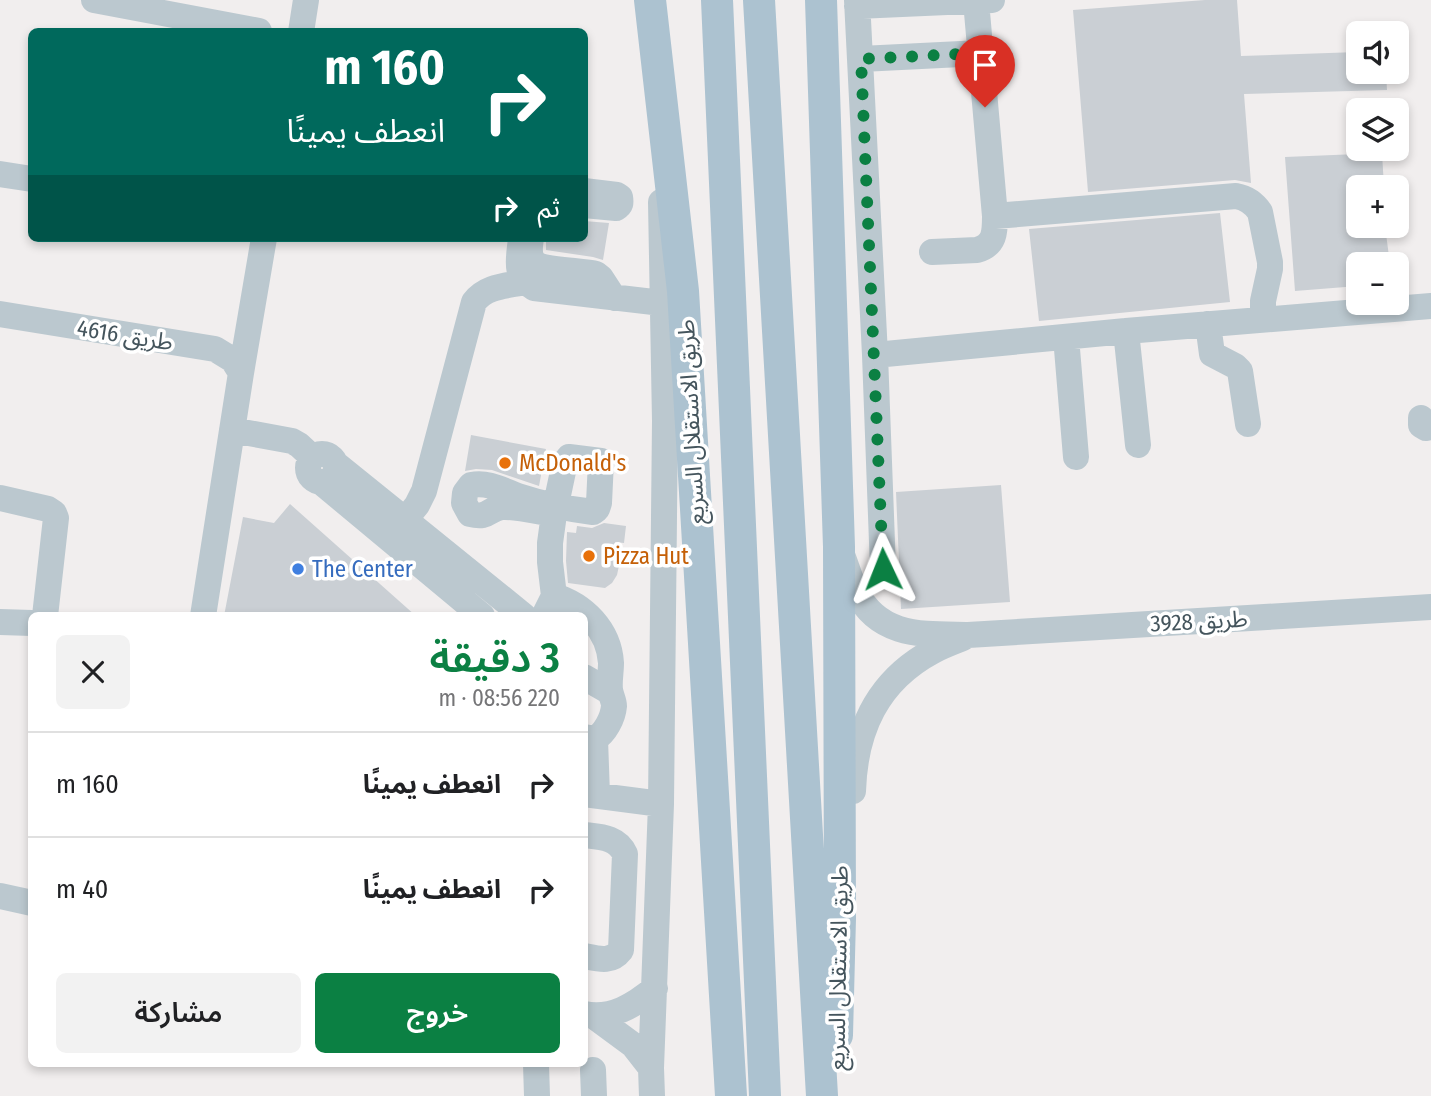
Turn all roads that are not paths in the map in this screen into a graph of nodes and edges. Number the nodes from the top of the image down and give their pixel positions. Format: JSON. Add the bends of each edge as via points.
{"nodes":[{"id":1,"x":94,"y":0,"type":"edge"},
{"id":2,"x":306,"y":0,"type":"edge"},
{"id":3,"x":650,"y":0,"type":"edge"},
{"id":4,"x":717,"y":0,"type":"edge"},
{"id":5,"x":759,"y":0,"type":"edge"},
{"id":6,"x":821,"y":0,"type":"edge"},
{"id":7,"x":984,"y":1,"type":"edge"},
{"id":8,"x":857,"y":3,"type":"edge"},
{"id":9,"x":243,"y":28,"type":"edge"},
{"id":10,"x":302,"y":28,"type":"edge"},
{"id":11,"x":981,"y":53,"type":"junction"},
{"id":12,"x":861,"y":59,"type":"junction"},
{"id":13,"x":667,"y":141,"type":"junction"},
{"id":14,"x":0,"y":174,"type":"edge"},
{"id":15,"x":28,"y":178,"type":"edge"},
{"id":16,"x":588,"y":191,"type":"edge"},
{"id":17,"x":588,"y":205,"type":"edge"},
{"id":18,"x":995,"y":216,"type":"junction"},
{"id":19,"x":263,"y":242,"type":"edge"},
{"id":20,"x":521,"y":242,"type":"edge"},
{"id":21,"x":531,"y":242,"type":"edge"},
{"id":22,"x":932,"y":252,"type":"dead end"},
{"id":23,"x":525,"y":282,"type":"junction"},
{"id":24,"x":614,"y":298,"type":"junction"},
{"id":25,"x":662,"y":303,"type":"junction"},
{"id":26,"x":1431,"y":306,"type":"edge"},
{"id":27,"x":0,"y":314,"type":"edge"},
{"id":28,"x":1263,"y":319,"type":"junction"},
{"id":29,"x":1208,"y":324,"type":"junction"},
{"id":30,"x":1126,"y":331,"type":"junction"},
{"id":31,"x":1066,"y":337,"type":"junction"},
{"id":32,"x":875,"y":355,"type":"junction"},
{"id":33,"x":241,"y":373,"type":"junction"},
{"id":34,"x":1248,"y":424,"type":"dead end"},
{"id":35,"x":232,"y":430,"type":"junction"},
{"id":36,"x":1138,"y":445,"type":"dead end"},
{"id":37,"x":1076,"y":457,"type":"dead end"},
{"id":38,"x":0,"y":498,"type":"edge"},
{"id":39,"x":370,"y":507,"type":"junction"},
{"id":40,"x":555,"y":510,"type":"dead end"},
{"id":41,"x":405,"y":520,"type":"junction"},
{"id":42,"x":839,"y":547,"type":"junction"},
{"id":43,"x":423,"y":550,"type":"junction"},
{"id":44,"x":883,"y":569,"type":"dead end"},
{"id":45,"x":549,"y":606,"type":"edge"},
{"id":46,"x":1431,"y":607,"type":"edge"},
{"id":47,"x":45,"y":612,"type":"edge"},
{"id":48,"x":204,"y":612,"type":"edge"},
{"id":49,"x":478,"y":612,"type":"edge"},
{"id":50,"x":518,"y":612,"type":"edge"},
{"id":51,"x":585,"y":612,"type":"edge"},
{"id":52,"x":588,"y":616,"type":"edge"},
{"id":53,"x":0,"y":622,"type":"edge"},
{"id":54,"x":28,"y":623,"type":"edge"},
{"id":55,"x":968,"y":635,"type":"junction"},
{"id":56,"x":588,"y":681,"type":"edge"},
{"id":57,"x":610,"y":692,"type":"junction"},
{"id":58,"x":588,"y":739,"type":"edge"},
{"id":59,"x":591,"y":794,"type":"edge"},
{"id":60,"x":661,"y":804,"type":"junction"},
{"id":61,"x":588,"y":836,"type":"edge"},
{"id":62,"x":0,"y":896,"type":"edge"},
{"id":63,"x":28,"y":902,"type":"edge"},
{"id":64,"x":840,"y":918,"type":"junction"},
{"id":65,"x":588,"y":957,"type":"edge"},
{"id":66,"x":655,"y":988,"type":"junction"},
{"id":67,"x":590,"y":1015,"type":"edge"},
{"id":68,"x":536,"y":1067,"type":"edge"},
{"id":69,"x":651,"y":1068,"type":"junction"},
{"id":70,"x":593,"y":1070,"type":"dead end"},
{"id":71,"x":537,"y":1096,"type":"edge"},
{"id":72,"x":594,"y":1096,"type":"edge"},
{"id":73,"x":652,"y":1096,"type":"edge"},
{"id":74,"x":731,"y":1096,"type":"edge"},
{"id":75,"x":765,"y":1096,"type":"edge"},
{"id":76,"x":822,"y":1096,"type":"edge"},
{"id":77,"x":835,"y":1096,"type":"edge"}],
"edges":[{"from":1,"to":9,"type":"street"},
{"from":2,"to":10,"type":"street"},
{"from":3,"to":13,"type":"main road","name":"طريق الاستقلال السريع"},
{"from":4,"to":75,"type":"main road"},
{"from":5,"to":76,"type":"main road"},
{"from":6,"to":42,"type":"main road","name":"طريق الاستقلال السريع"},
{"from":7,"to":8,"type":"street"},
{"from":7,"to":11,"type":"street"},
{"from":8,"to":12,"type":"street"},
{"from":11,"to":12,"type":"street"},
{"from":11,"to":18,"type":"street"},
{"from":12,"to":32,"type":"street"},
{"from":13,"to":25,"type":"street","via":[[660,175]]},
{"from":13,"to":74,"type":"main road","name":"طريق الاستقلال السريع","via":[[683,291]]},
{"from":14,"to":15,"type":"street"},
{"from":16,"to":17,"type":"street","via":[[617,195],[621,202],[616,208]]},
{"from":18,"to":22,"type":"street","via":[[994,237],[984,248]]},
{"from":18,"to":28,"type":"street","via":[[1243,197],[1260,212],[1270,262]]},
{"from":19,"to":33,"type":"street"},
{"from":20,"to":23,"type":"street","via":[[520,274]]},
{"from":21,"to":24,"type":"street","via":[[530,252],[538,265],[596,274]]},
{"from":23,"to":24,"type":"street","via":[[534,288]]},
{"from":23,"to":41,"type":"street","via":[[486,291],[474,302],[424,491]]},
{"from":24,"to":25,"type":"street"},
{"from":25,"to":60,"type":"street"},
{"from":26,"to":28,"type":"street"},
{"from":27,"to":33,"type":"street","name":"طريق 4616","via":[[215,349],[233,360]]},
{"from":28,"to":29,"type":"street"},
{"from":29,"to":30,"type":"street"},
{"from":29,"to":34,"type":"street","via":[[1212,354],[1240,371]]},
{"from":30,"to":31,"type":"street"},
{"from":30,"to":36,"type":"street"},
{"from":31,"to":32,"type":"street"},
{"from":31,"to":37,"type":"street"},
{"from":32,"to":44,"type":"street"},
{"from":33,"to":35,"type":"street"},
{"from":35,"to":39,"type":"street","via":[[292,441]]},
{"from":35,"to":48,"type":"street"},
{"from":38,"to":47,"type":"street","via":[[54,513]]},
{"from":39,"to":41,"type":"street"},
{"from":39,"to":43,"type":"street"},
{"from":40,"to":45,"type":"street"},
{"from":41,"to":43,"type":"street"},
{"from":42,"to":55,"type":"street","name":"طريق 3928","via":[[856,593],[879,620],[913,634]]},
{"from":42,"to":64,"type":"main road","name":"طريق الاستقلال السريع"},
{"from":43,"to":49,"type":"street"},
{"from":43,"to":50,"type":"street"},
{"from":45,"to":51,"type":"street","via":[[567,600]]},
{"from":46,"to":55,"type":"street","name":"طريق 3928"},
{"from":52,"to":57,"type":"street","via":[[607,644]]},
{"from":53,"to":54,"type":"street"},
{"from":55,"to":64,"type":"street","name":"طريق 3928","via":[[906,669],[887,688],[866,722],[853,773],[852,891]]},
{"from":56,"to":57,"type":"street"},
{"from":57,"to":58,"type":"street","via":[[614,706],[606,727]]},
{"from":58,"to":59,"type":"street"},
{"from":59,"to":60,"type":"street"},
{"from":60,"to":66,"type":"street"},
{"from":61,"to":65,"type":"street","via":[[613,840],[625,854],[621,950],[606,960]]},
{"from":62,"to":63,"type":"street"},
{"from":64,"to":77,"type":"main road","name":"طريق الاستقلال السريع"},
{"from":66,"to":67,"type":"street","via":[[639,1002],[610,1014]]},
{"from":66,"to":69,"type":"street"},
{"from":67,"to":69,"type":"street","via":[[633,1045]]},
{"from":68,"to":71,"type":"street"},
{"from":69,"to":73,"type":"street"},
{"from":70,"to":72,"type":"street"}]}
